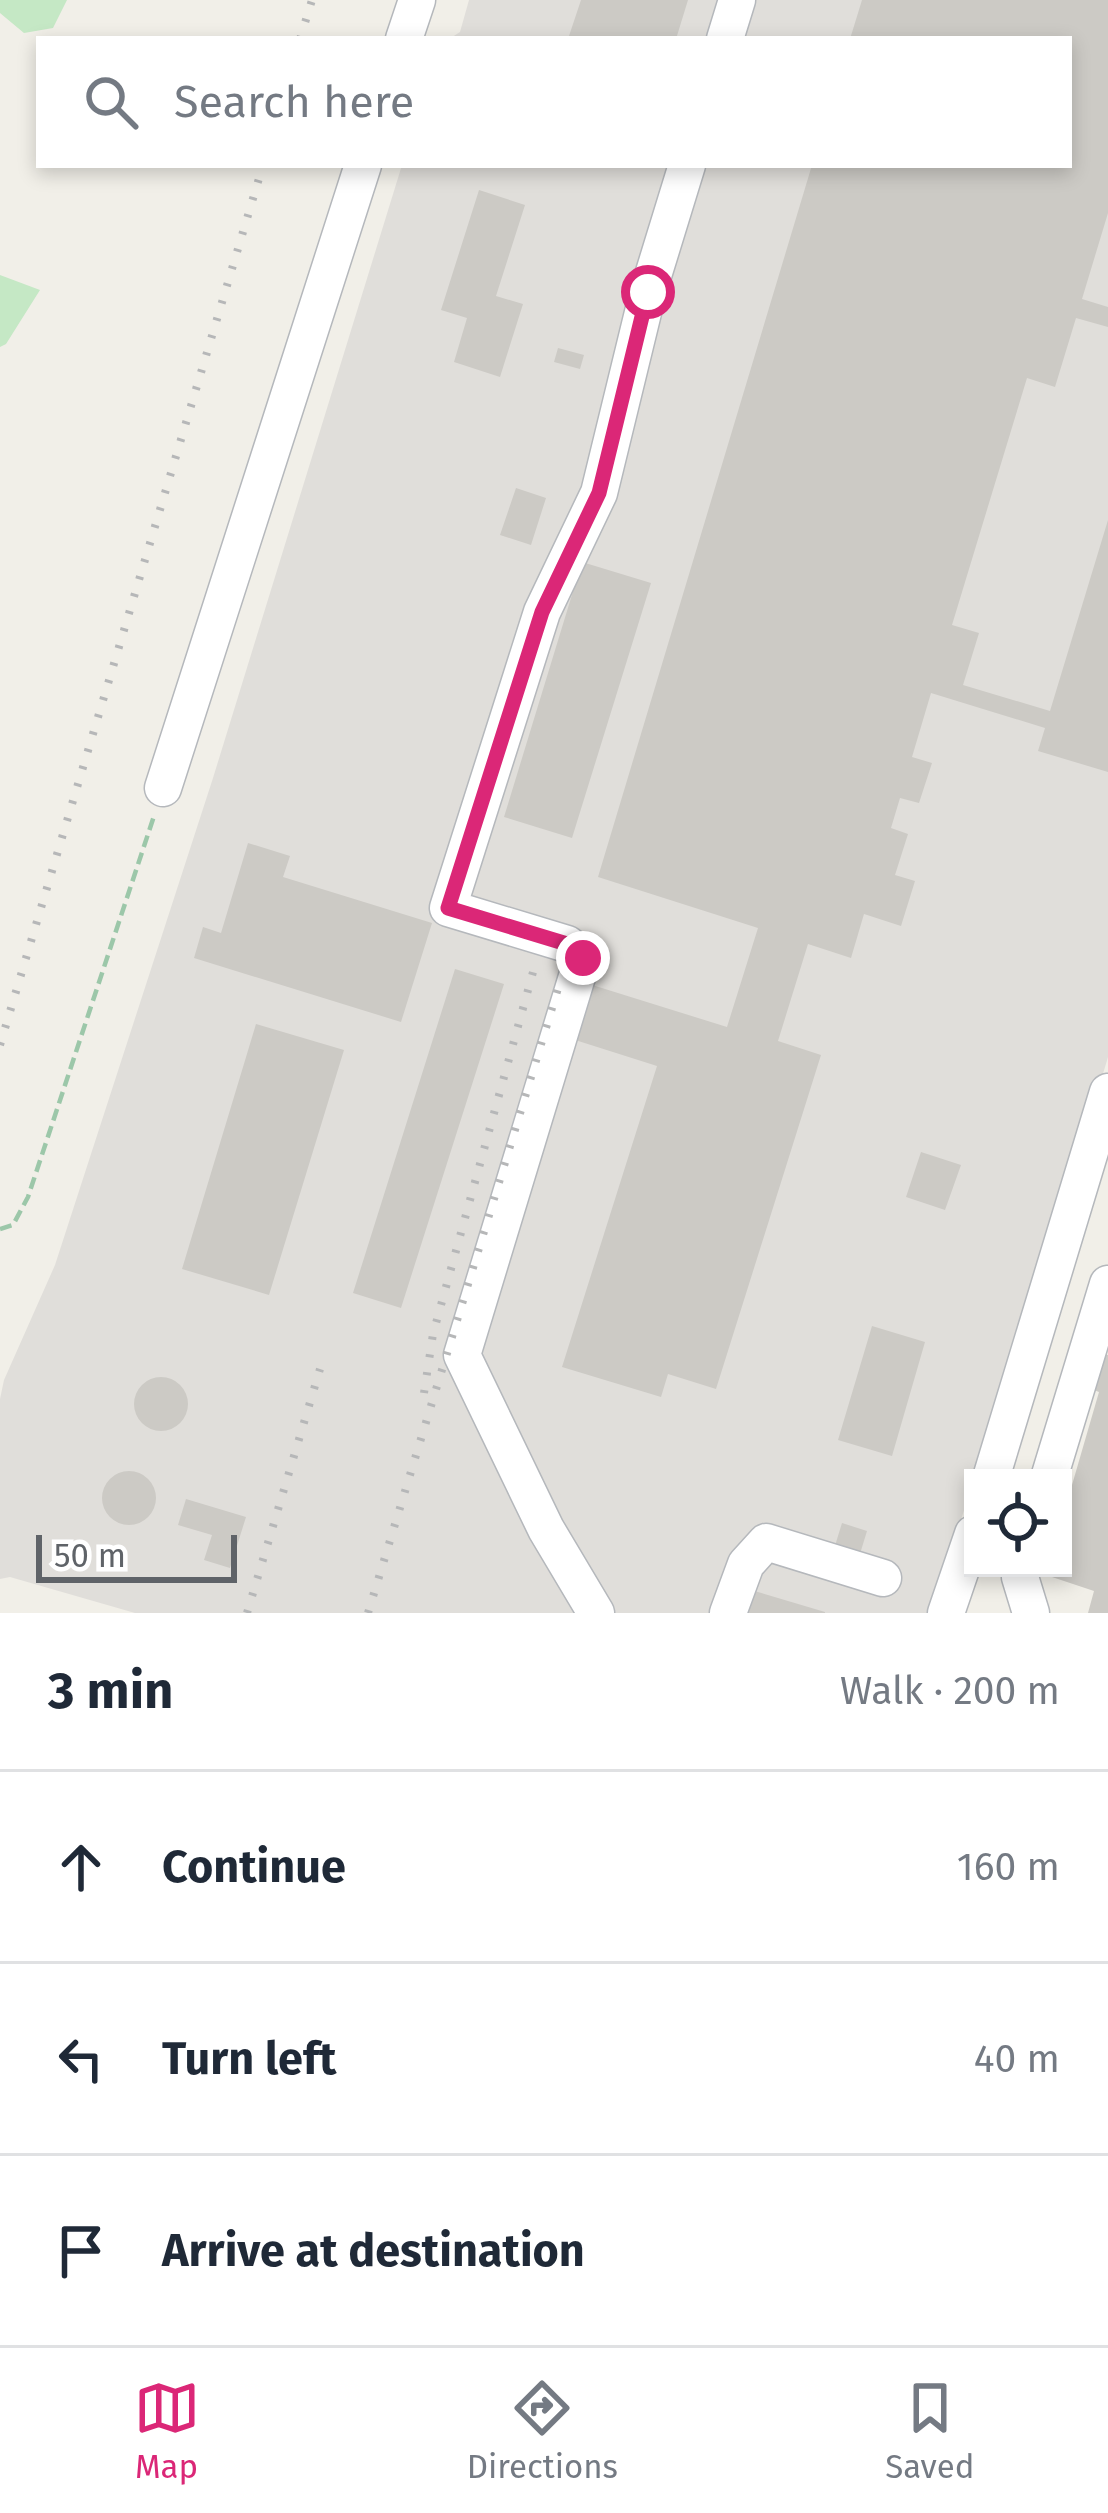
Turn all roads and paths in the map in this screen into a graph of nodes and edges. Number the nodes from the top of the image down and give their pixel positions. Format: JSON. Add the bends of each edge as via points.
{"nodes":[{"id":1,"x":417,"y":0,"type":"edge"},
{"id":2,"x":737,"y":0,"type":"edge"},
{"id":3,"x":405,"y":36,"type":"edge"},
{"id":4,"x":726,"y":36,"type":"edge"},
{"id":5,"x":363,"y":168,"type":"edge"},
{"id":6,"x":686,"y":168,"type":"edge"},
{"id":7,"x":164,"y":788,"type":"joint"},
{"id":8,"x":1108,"y":1092,"type":"edge"},
{"id":9,"x":0,"y":1229,"type":"edge"},
{"id":10,"x":1108,"y":1284,"type":"edge"},
{"id":11,"x":994,"y":1469,"type":"edge"},
{"id":12,"x":1051,"y":1469,"type":"edge"},
{"id":13,"x":964,"y":1560,"type":"edge"},
{"id":14,"x":1020,"y":1577,"type":"edge"},
{"id":15,"x":883,"y":1579,"type":"dead end"},
{"id":16,"x":596,"y":1613,"type":"edge"},
{"id":17,"x":728,"y":1613,"type":"edge"},
{"id":18,"x":946,"y":1613,"type":"edge"},
{"id":19,"x":1031,"y":1613,"type":"edge"}],
"edges":[{"from":1,"to":3,"type":"lane"},
{"from":2,"to":4,"type":"lane"},
{"from":5,"to":7,"type":"lane"},
{"from":6,"to":16,"type":"lane","via":[[599,493],[542,612],[448,908],[567,944],[583,958],[462,1355]]},
{"from":7,"to":9,"type":"path","via":[[28,1196],[13,1226]]},
{"from":8,"to":11,"type":"lane"},
{"from":10,"to":12,"type":"lane"},
{"from":13,"to":18,"type":"lane"},
{"from":14,"to":19,"type":"lane"},
{"from":15,"to":17,"type":"lane","via":[[766,1542],[746,1564]]}]}
